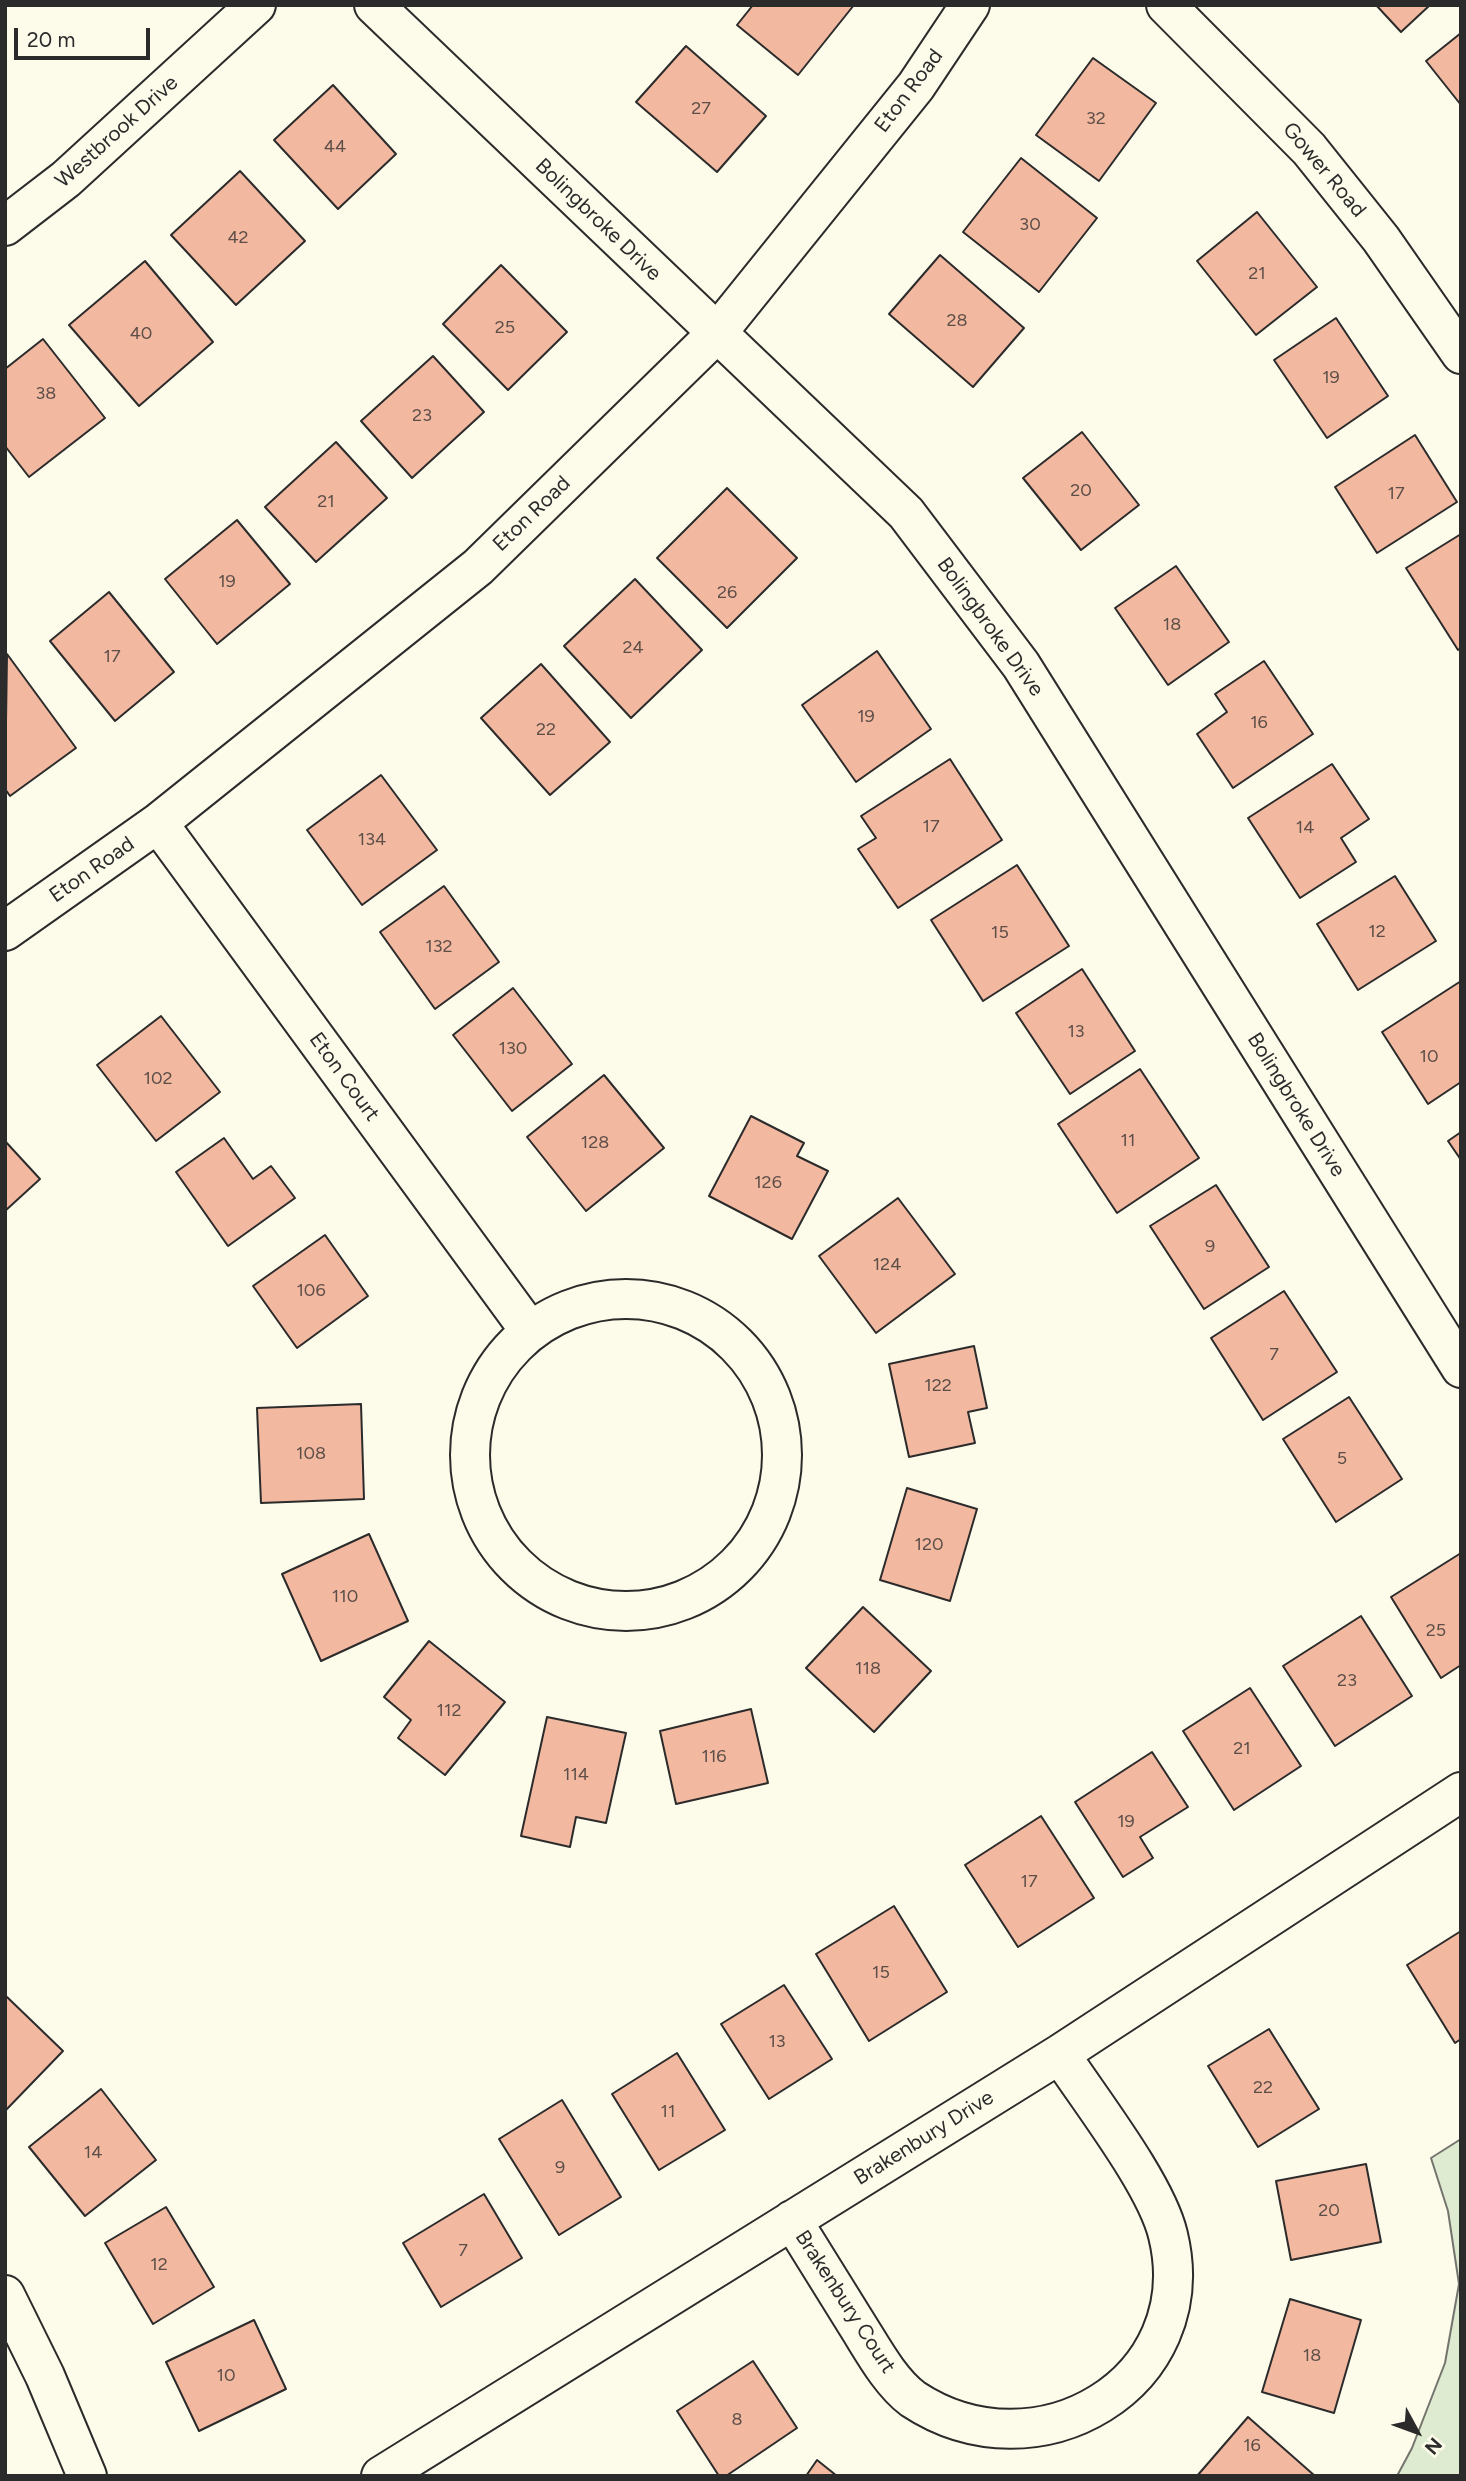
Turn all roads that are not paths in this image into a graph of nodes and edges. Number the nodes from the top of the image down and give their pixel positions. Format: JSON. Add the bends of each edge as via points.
{"nodes":[{"id":1,"x":256,"y":5,"type":"edge"},
{"id":2,"x":374,"y":5,"type":"edge"},
{"id":3,"x":970,"y":5,"type":"edge"},
{"id":4,"x":1166,"y":5,"type":"edge"},
{"id":5,"x":5,"y":226,"type":"edge"},
{"id":6,"x":717,"y":334,"type":"junction"},
{"id":7,"x":1461,"y":354,"type":"edge"},
{"id":8,"x":158,"y":823,"type":"junction"},
{"id":9,"x":5,"y":931,"type":"edge"},
{"id":10,"x":530,"y":1331,"type":"junction"},
{"id":11,"x":1461,"y":1368,"type":"edge"},
{"id":12,"x":1461,"y":1792,"type":"edge"},
{"id":13,"x":1060,"y":2054,"type":"junction"},
{"id":14,"x":792,"y":2220,"type":"junction"},
{"id":15,"x":5,"y":2295,"type":"edge"},
{"id":16,"x":88,"y":2476,"type":"edge"},
{"id":17,"x":382,"y":2476,"type":"edge"}],
"edges":[{"from":1,"to":5,"type":"street","name":"Westbrook Drive","via":[[66,180]]},
{"from":2,"to":6,"type":"street","name":"Bolingbroke Drive"},
{"from":3,"to":6,"type":"street","name":"Eton Road","via":[[916,86]]},
{"from":4,"to":7,"type":"street","name":"Gower Road","via":[[1309,149],[1381,239]]},
{"from":6,"to":8,"type":"street","name":"Eton Road","via":[[478,567]]},
{"from":6,"to":11,"type":"street","name":"Bolingbroke Drive","via":[[906,513],[1021,665]]},
{"from":8,"to":9,"type":"street","name":"Eton Road"},
{"from":8,"to":10,"type":"street","name":"Eton Court"},
{"from":10,"to":10,"type":"street","via":[[498,1364],[478,1405],[469,1450],[474,1495],[492,1537],[521,1572],[558,1597],[602,1611],[648,1610],[692,1597],[734,1568],[766,1525],[782,1475],[780,1423],[760,1373],[726,1334],[681,1308],[629,1298],[577,1306]]},
{"from":12,"to":13,"type":"street","name":"Brakenbury Drive"},
{"from":13,"to":14,"type":"street","name":"Brakenbury Drive"},
{"from":13,"to":14,"type":"street","name":"Brakenbury Court","via":[[1148,2189],[1168,2235],[1172,2284],[1162,2333],[1136,2376],[1099,2409],[1053,2429],[1004,2434],[955,2423],[912,2398],[880,2361]]},
{"from":14,"to":17,"type":"street","name":"Brakenbury Drive"},
{"from":15,"to":16,"type":"street"}]}
